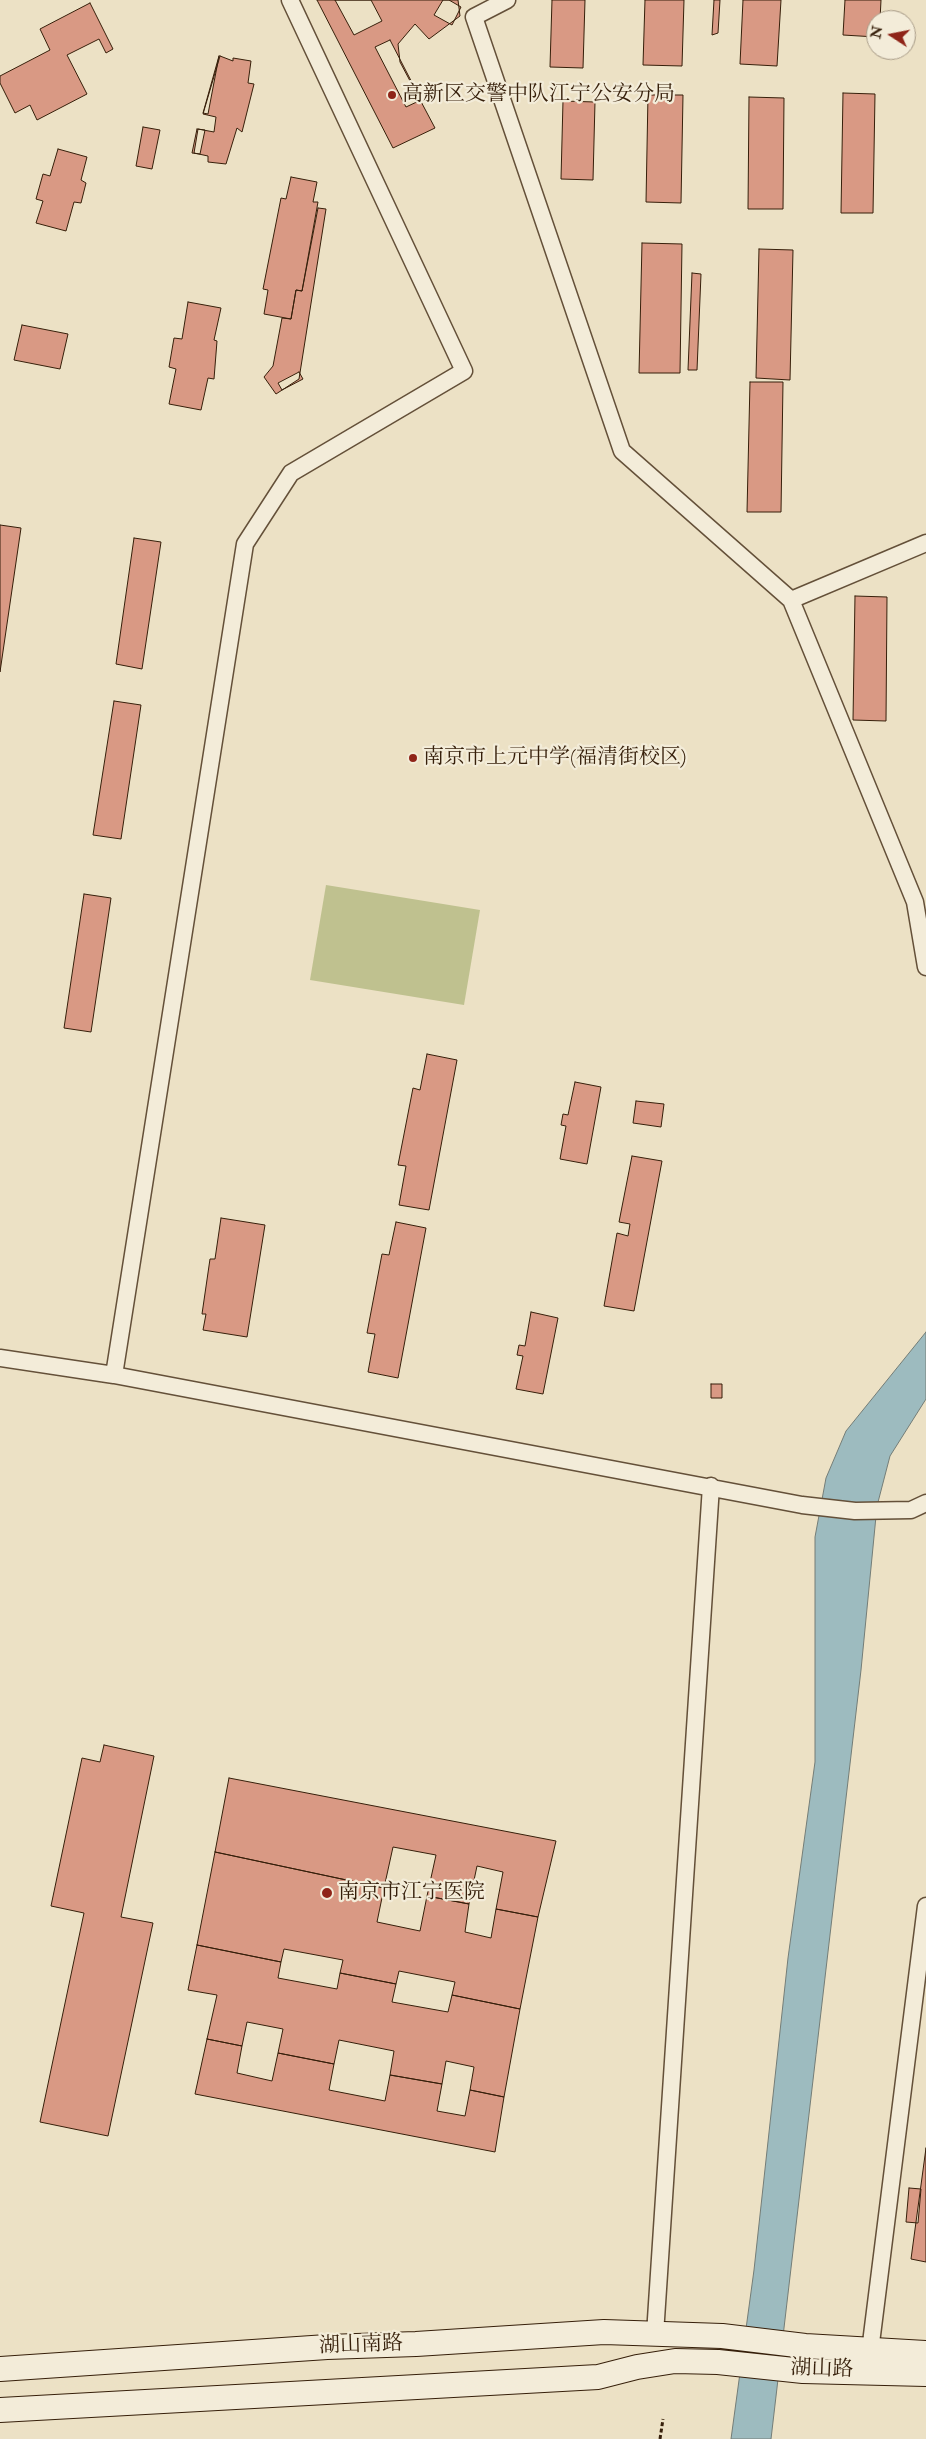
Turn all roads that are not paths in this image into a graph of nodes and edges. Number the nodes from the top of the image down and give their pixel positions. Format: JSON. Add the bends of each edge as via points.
{"nodes":[{"id":1,"x":290,"y":0,"type":"edge"},
{"id":2,"x":507,"y":0,"type":"edge"},
{"id":3,"x":926,"y":542,"type":"edge"},
{"id":4,"x":791,"y":600,"type":"junction"},
{"id":5,"x":926,"y":967,"type":"edge"},
{"id":6,"x":0,"y":1358,"type":"edge"},
{"id":7,"x":114,"y":1375,"type":"junction"},
{"id":8,"x":711,"y":1486,"type":"junction"},
{"id":9,"x":926,"y":1503,"type":"edge"},
{"id":10,"x":926,"y":1906,"type":"edge"},
{"id":11,"x":655,"y":2334,"type":"junction"},
{"id":12,"x":722,"y":2336,"type":"joint"},
{"id":13,"x":870,"y":2351,"type":"junction"},
{"id":14,"x":926,"y":2353,"type":"edge"},
{"id":15,"x":718,"y":2362,"type":"joint"},
{"id":16,"x":0,"y":2369,"type":"edge"},
{"id":17,"x":926,"y":2374,"type":"edge"},
{"id":18,"x":0,"y":2410,"type":"edge"}],
"edges":[{"from":1,"to":7,"type":"street","via":[[464,372],[291,473],[245,544]]},
{"from":2,"to":4,"type":"street","via":[[474,17],[622,451]]},
{"from":3,"to":4,"type":"street"},
{"from":4,"to":5,"type":"street","via":[[915,902]]},
{"from":6,"to":7,"type":"street"},
{"from":7,"to":8,"type":"street"},
{"from":8,"to":9,"type":"street","via":[[802,1505],[855,1511],[911,1510]]},
{"from":8,"to":11,"type":"street"},
{"from":10,"to":13,"type":"street"},
{"from":11,"to":12,"type":"main road","name":"湖山南路"},
{"from":11,"to":16,"type":"main road","name":"湖山南路","via":[[604,2332]]},
{"from":12,"to":13,"type":"main road","name":"湖山路"},
{"from":13,"to":14,"type":"main road","name":"湖山路"},
{"from":15,"to":17,"type":"main road","name":"湖山路","via":[[803,2371]]},
{"from":15,"to":18,"type":"main road","name":"湖山南路","via":[[674,2361],[598,2378]]}]}
